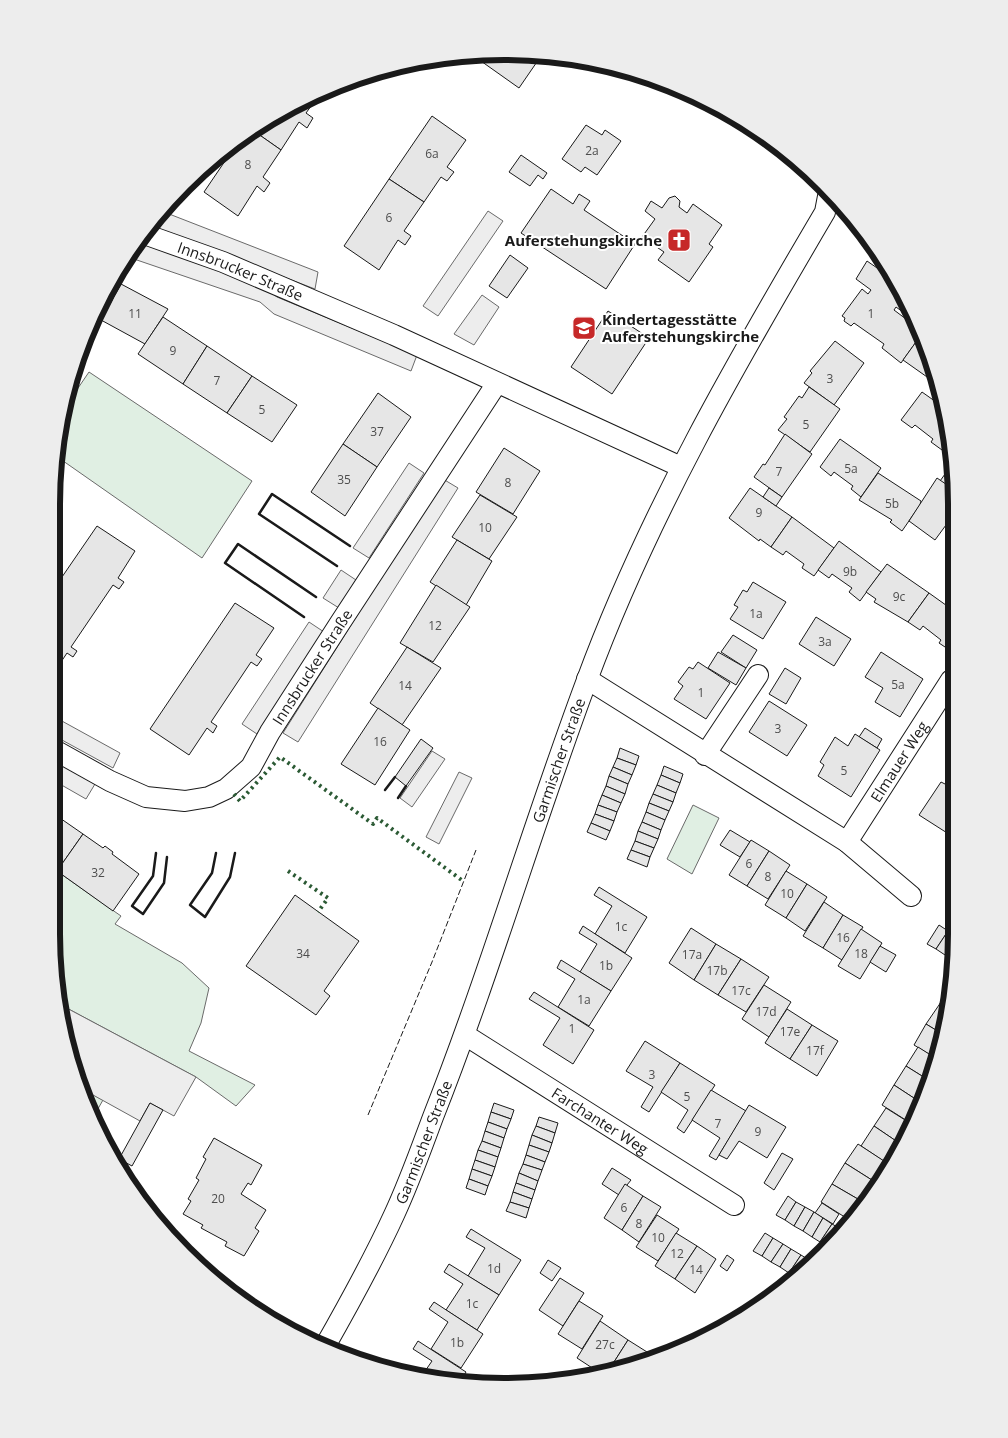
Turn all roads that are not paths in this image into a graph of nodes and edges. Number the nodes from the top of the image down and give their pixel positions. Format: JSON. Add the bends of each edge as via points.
{"nodes":[{"id":1,"x":827,"y":200,"type":"edge"},
{"id":2,"x":150,"y":236,"type":"edge"},
{"id":3,"x":497,"y":383,"type":"junction"},
{"id":4,"x":680,"y":467,"type":"junction"},
{"id":5,"x":758,"y":675,"type":"dead end"},
{"id":6,"x":587,"y":679,"type":"junction"},
{"id":7,"x":948,"y":685,"type":"edge"},
{"id":8,"x":60,"y":753,"type":"edge"},
{"id":9,"x":705,"y":755,"type":"junction"},
{"id":10,"x":848,"y":842,"type":"junction"},
{"id":11,"x":910,"y":896,"type":"dead end"},
{"id":12,"x":465,"y":1035,"type":"junction"},
{"id":13,"x":734,"y":1205,"type":"dead end"},
{"id":14,"x":328,"y":1341,"type":"edge"}],
"edges":[{"from":1,"to":4,"type":"street","name":"Garmischer Straße","via":[[825,212]]},
{"from":2,"to":3,"type":"street","name":"Innsbrucker Straße","via":[[275,283]]},
{"from":3,"to":4,"type":"street","name":"Innsbrucker Straße"},
{"from":3,"to":8,"type":"street","name":"Innsbrucker Straße","via":[[270,732],[251,767],[226,789],[185,802],[146,797]]},
{"from":4,"to":6,"type":"street","name":"Garmischer Straße","via":[[632,568]]},
{"from":5,"to":9,"type":"street"},
{"from":6,"to":9,"type":"street"},
{"from":6,"to":12,"type":"street","name":"Garmischer Straße"},
{"from":7,"to":10,"type":"street","name":"Elmauer Weg"},
{"from":9,"to":10,"type":"street"},
{"from":10,"to":11,"type":"street"},
{"from":12,"to":13,"type":"street","name":"Farchanter Weg"},
{"from":12,"to":14,"type":"street","name":"Garmischer Straße","via":[[395,1213],[365,1276]]}]}
